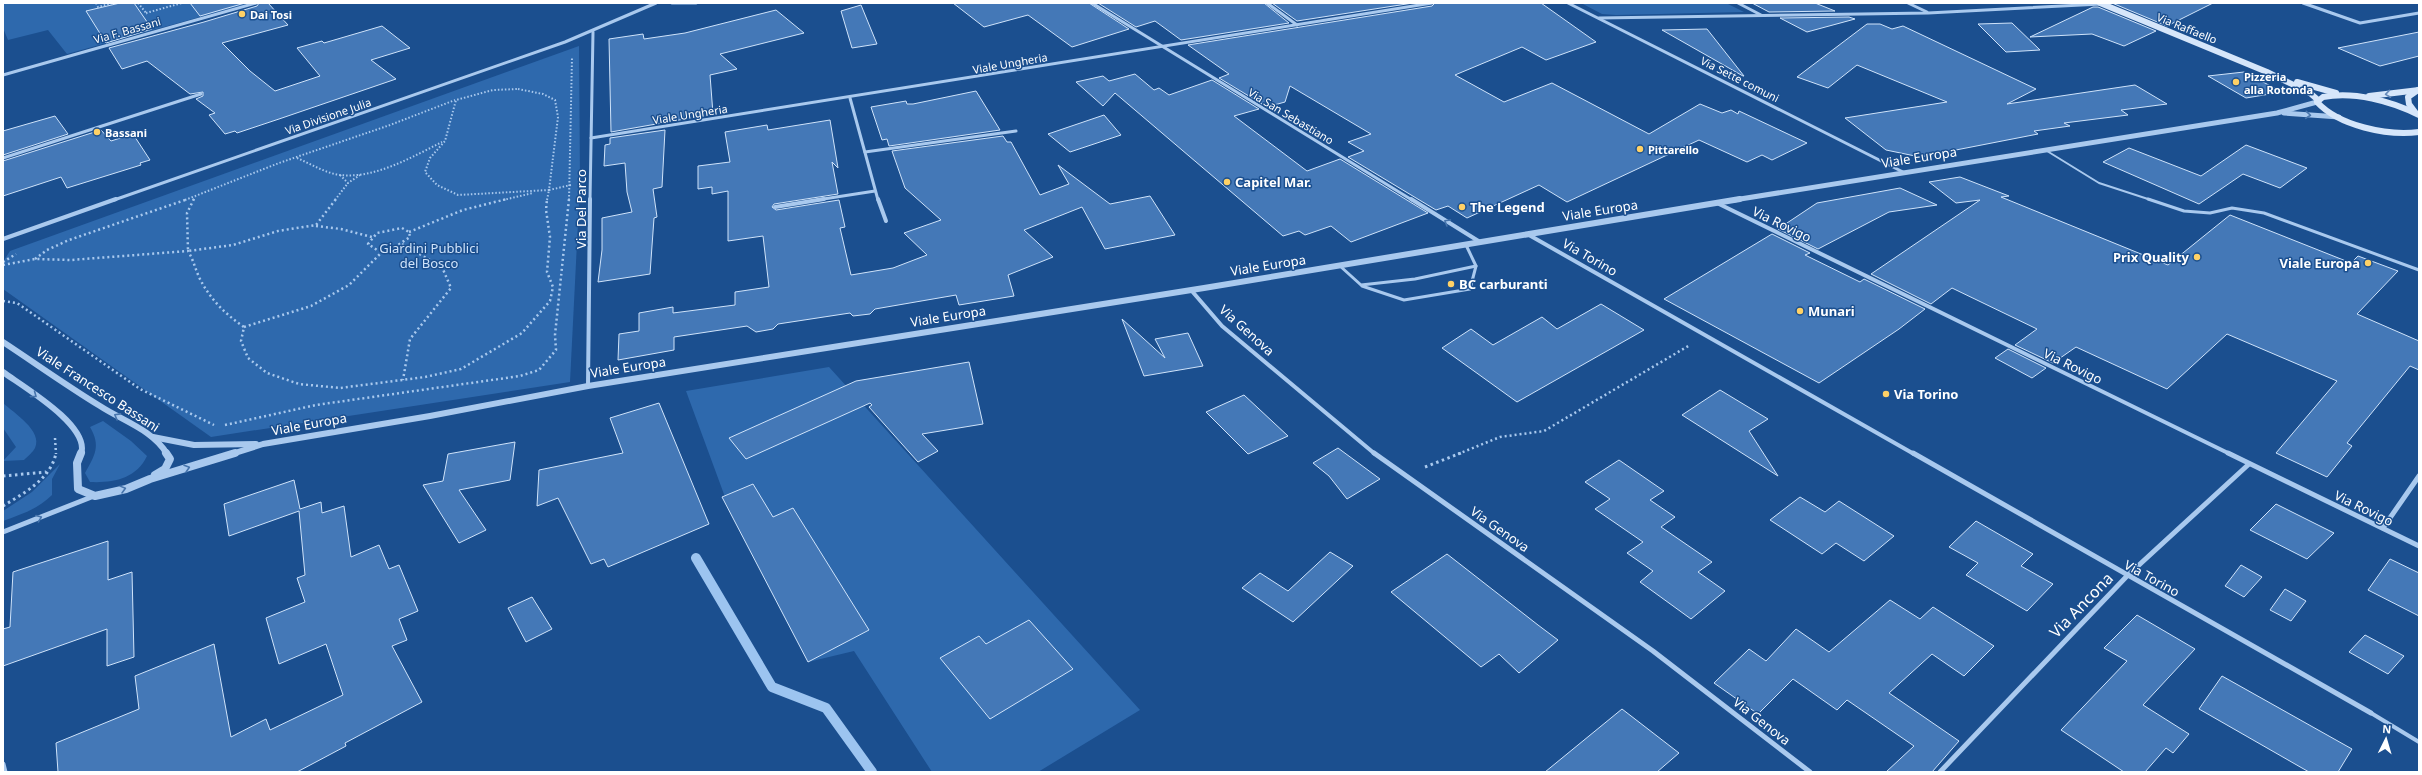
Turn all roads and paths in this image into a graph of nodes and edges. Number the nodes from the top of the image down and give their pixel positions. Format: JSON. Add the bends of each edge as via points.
{"nodes":[{"id":1,"x":96,"y":3,"type":"edge"},
{"id":2,"x":113,"y":3,"type":"edge"},
{"id":3,"x":182,"y":3,"type":"edge"},
{"id":4,"x":256,"y":3,"type":"edge"},
{"id":5,"x":656,"y":3,"type":"edge"},
{"id":6,"x":672,"y":3,"type":"edge"},
{"id":7,"x":696,"y":3,"type":"edge"},
{"id":8,"x":1092,"y":3,"type":"edge"},
{"id":9,"x":1267,"y":3,"type":"edge"},
{"id":10,"x":1432,"y":3,"type":"edge"},
{"id":11,"x":1568,"y":3,"type":"edge"},
{"id":12,"x":1738,"y":3,"type":"edge"},
{"id":13,"x":1908,"y":3,"type":"edge"},
{"id":14,"x":2100,"y":3,"type":"edge"},
{"id":15,"x":2303,"y":3,"type":"edge"},
{"id":16,"x":146,"y":13,"type":"dead end"},
{"id":17,"x":1928,"y":13,"type":"junction"},
{"id":18,"x":2419,"y":13,"type":"edge"},
{"id":19,"x":1761,"y":15,"type":"junction"},
{"id":20,"x":1599,"y":18,"type":"junction"},
{"id":21,"x":1297,"y":25,"type":"junction"},
{"id":22,"x":594,"y":32,"type":"junction"},
{"id":23,"x":1159,"y":46,"type":"junction"},
{"id":24,"x":2267,"y":72,"type":"junction"},
{"id":25,"x":3,"y":75,"type":"edge"},
{"id":26,"x":2419,"y":90,"type":"edge"},
{"id":27,"x":201,"y":94,"type":"dead end"},
{"id":28,"x":2348,"y":96,"type":"junction"},
{"id":29,"x":2358,"y":97,"type":"junction"},
{"id":30,"x":850,"y":98,"type":"junction"},
{"id":31,"x":456,"y":100,"type":"junction"},
{"id":32,"x":2317,"y":101,"type":"junction"},
{"id":33,"x":2277,"y":113,"type":"junction"},
{"id":34,"x":2418,"y":115,"type":"edge"},
{"id":35,"x":2339,"y":117,"type":"junction"},
{"id":36,"x":1016,"y":131,"type":"dead end"},
{"id":37,"x":2419,"y":132,"type":"edge"},
{"id":38,"x":571,"y":133,"type":"dead end"},
{"id":39,"x":2405,"y":133,"type":"junction"},
{"id":40,"x":591,"y":138,"type":"junction"},
{"id":41,"x":2419,"y":138,"type":"edge"},
{"id":42,"x":445,"y":141,"type":"junction"},
{"id":43,"x":2044,"y":149,"type":"junction"},
{"id":44,"x":865,"y":152,"type":"junction"},
{"id":45,"x":3,"y":158,"type":"edge"},
{"id":46,"x":297,"y":158,"type":"junction"},
{"id":47,"x":1903,"y":172,"type":"junction"},
{"id":48,"x":361,"y":174,"type":"junction"},
{"id":49,"x":340,"y":175,"type":"junction"},
{"id":50,"x":348,"y":183,"type":"junction"},
{"id":51,"x":571,"y":185,"type":"junction"},
{"id":52,"x":549,"y":188,"type":"junction"},
{"id":53,"x":875,"y":191,"type":"junction"},
{"id":54,"x":539,"y":192,"type":"junction"},
{"id":55,"x":195,"y":197,"type":"junction"},
{"id":56,"x":1719,"y":204,"type":"junction"},
{"id":57,"x":775,"y":207,"type":"dead end"},
{"id":58,"x":886,"y":221,"type":"dead end"},
{"id":59,"x":316,"y":225,"type":"junction"},
{"id":60,"x":409,"y":232,"type":"junction"},
{"id":61,"x":1528,"y":234,"type":"junction"},
{"id":62,"x":372,"y":237,"type":"junction"},
{"id":63,"x":3,"y":239,"type":"edge"},
{"id":64,"x":1480,"y":242,"type":"junction"},
{"id":65,"x":402,"y":244,"type":"junction"},
{"id":66,"x":1466,"y":244,"type":"junction"},
{"id":67,"x":384,"y":250,"type":"junction"},
{"id":68,"x":188,"y":251,"type":"junction"},
{"id":69,"x":35,"y":259,"type":"junction"},
{"id":70,"x":3,"y":265,"type":"edge"},
{"id":71,"x":1339,"y":265,"type":"junction"},
{"id":72,"x":1476,"y":266,"type":"junction"},
{"id":73,"x":2419,"y":270,"type":"edge"},
{"id":74,"x":1361,"y":285,"type":"junction"},
{"id":75,"x":1190,"y":290,"type":"junction"},
{"id":76,"x":3,"y":301,"type":"edge"},
{"id":77,"x":244,"y":328,"type":"junction"},
{"id":78,"x":1706,"y":336,"type":"junction"},
{"id":79,"x":3,"y":342,"type":"edge"},
{"id":80,"x":3,"y":372,"type":"edge"},
{"id":81,"x":403,"y":380,"type":"junction"},
{"id":82,"x":588,"y":386,"type":"junction"},
{"id":83,"x":53,"y":435,"type":"dead end"},
{"id":84,"x":151,"y":436,"type":"junction"},
{"id":85,"x":263,"y":444,"type":"junction"},
{"id":86,"x":2249,"y":464,"type":"junction"},
{"id":87,"x":46,"y":472,"type":"junction"},
{"id":88,"x":1404,"y":475,"type":"junction"},
{"id":89,"x":3,"y":476,"type":"edge"},
{"id":90,"x":2419,"y":476,"type":"edge"},
{"id":91,"x":150,"y":479,"type":"junction"},
{"id":92,"x":95,"y":496,"type":"junction"},
{"id":93,"x":3,"y":506,"type":"edge"},
{"id":94,"x":2383,"y":528,"type":"junction"},
{"id":95,"x":3,"y":532,"type":"edge"},
{"id":96,"x":2419,"y":546,"type":"edge"},
{"id":97,"x":2127,"y":576,"type":"junction"},
{"id":98,"x":2370,"y":713,"type":"joint"},
{"id":99,"x":2419,"y":742,"type":"edge"},
{"id":100,"x":3,"y":764,"type":"edge"},
{"id":101,"x":4,"y":772,"type":"edge"},
{"id":102,"x":1810,"y":772,"type":"edge"},
{"id":103,"x":1940,"y":772,"type":"edge"}],
"edges":[{"from":1,"to":2,"type":"path","via":[[98,6]]},
{"from":3,"to":16,"type":"path"},
{"from":4,"to":25,"type":"street","name":"Via F. Bassani"},
{"from":5,"to":22,"type":"street","name":"Via Divisione Julia"},
{"from":6,"to":7,"type":"street"},
{"from":8,"to":23,"type":"street","name":"Via San Sebastiano"},
{"from":9,"to":21,"type":"street"},
{"from":10,"to":21,"type":"street","name":"Viale Ungheria"},
{"from":11,"to":20,"type":"street","name":"Via Sette comuni"},
{"from":12,"to":19,"type":"street"},
{"from":13,"to":17,"type":"street"},
{"from":14,"to":17,"type":"street","via":[[2092,6]]},
{"from":14,"to":24,"type":"main road","name":"Via Raffaello"},
{"from":15,"to":18,"type":"street","via":[[2360,23]]},
{"from":17,"to":19,"type":"street"},
{"from":19,"to":20,"type":"street"},
{"from":20,"to":47,"type":"street","name":"Via Sette comuni"},
{"from":21,"to":23,"type":"street","name":"Viale Ungheria"},
{"from":22,"to":40,"type":"street","name":"Via Del Parco","via":[[591,54]]},
{"from":22,"to":63,"type":"street","name":"Via Divisione Julia"},
{"from":23,"to":30,"type":"street","name":"Viale Ungheria"},
{"from":64,"to":23,"type":"street","name":"Via San Sebastiano","one_way":true},
{"from":24,"to":28,"type":"main road","name":"Via Raffaello"},
{"from":24,"to":32,"type":"main road","name":"Via Raffaello","via":[[2310,93]]},
{"from":26,"to":29,"type":"main road","name":"Viale Europa","one_way":true},
{"from":26,"to":34,"type":"main road","name":"Viale Europa","via":[[2408,98],[2409,104]]},
{"from":27,"to":45,"type":"street"},
{"from":28,"to":29,"type":"main road","name":"Viale Europa"},
{"from":28,"to":32,"type":"main road","name":"Viale Europa","via":[[2334,95]]},
{"from":29,"to":34,"type":"main road","name":"Viale Europa","via":[[2396,105]]},
{"from":30,"to":40,"type":"street","name":"Viale Ungheria"},
{"from":30,"to":44,"type":"street"},
{"from":31,"to":42,"type":"path"},
{"from":31,"to":46,"type":"path","via":[[403,122],[372,130]]},
{"from":31,"to":52,"type":"path","via":[[492,89],[520,88],[543,93],[555,100],[558,117]]},
{"from":32,"to":33,"type":"street","name":"Viale Europa"},
{"from":32,"to":35,"type":"main road","name":"Viale Europa","via":[[2325,110]]},
{"from":33,"to":35,"type":"street","name":"Viale Europa","one_way":true},
{"from":33,"to":43,"type":"street","name":"Viale Europa"},
{"from":35,"to":39,"type":"main road","name":"Viale Europa"},
{"from":36,"to":44,"type":"street"},
{"from":37,"to":39,"type":"main road","name":"Viale Europa"},
{"from":38,"to":51,"type":"path"},
{"from":39,"to":41,"type":"main road"},
{"from":40,"to":82,"type":"street","name":"Via Del Parco"},
{"from":42,"to":48,"type":"path","via":[[405,161]]},
{"from":42,"to":54,"type":"path","via":[[430,158],[425,172],[437,186],[458,195]]},
{"from":43,"to":47,"type":"street","name":"Viale Europa"},
{"from":43,"to":73,"type":"lane","via":[[2099,183],[2184,211],[2210,213],[2232,208],[2264,213]]},
{"from":44,"to":53,"type":"street"},
{"from":46,"to":49,"type":"path"},
{"from":46,"to":55,"type":"path"},
{"from":47,"to":56,"type":"street","name":"Viale Europa"},
{"from":48,"to":49,"type":"path"},
{"from":48,"to":50,"type":"path"},
{"from":49,"to":50,"type":"path"},
{"from":50,"to":59,"type":"path"},
{"from":51,"to":52,"type":"path"},
{"from":51,"to":76,"type":"path","via":[[555,335],[556,350],[539,370],[520,376],[316,406],[236,424],[213,426],[140,389],[17,303]]},
{"from":52,"to":54,"type":"path"},
{"from":52,"to":81,"type":"path","via":[[546,210],[550,237],[547,272],[553,287],[550,301],[522,333],[461,369]]},
{"from":53,"to":57,"type":"street"},
{"from":53,"to":58,"type":"street"},
{"from":54,"to":60,"type":"path","via":[[464,210]]},
{"from":55,"to":68,"type":"path","via":[[187,213]]},
{"from":55,"to":69,"type":"path","via":[[164,205],[60,244]]},
{"from":56,"to":61,"type":"street","name":"Viale Europa"},
{"from":56,"to":86,"type":"street","name":"Via Rovigo"},
{"from":59,"to":62,"type":"path"},
{"from":59,"to":68,"type":"path","via":[[278,232],[233,245]]},
{"from":60,"to":62,"type":"path","via":[[396,228]]},
{"from":60,"to":65,"type":"path","via":[[410,237]]},
{"from":61,"to":64,"type":"street","name":"Viale Europa"},
{"from":61,"to":78,"type":"street","name":"Via Torino"},
{"from":62,"to":67,"type":"path","via":[[369,246]]},
{"from":64,"to":66,"type":"street","name":"Viale Europa"},
{"from":65,"to":67,"type":"path"},
{"from":65,"to":81,"type":"path","via":[[442,267],[451,288],[410,339]]},
{"from":66,"to":71,"type":"street","name":"Viale Europa"},
{"from":66,"to":72,"type":"lane"},
{"from":67,"to":77,"type":"path","via":[[364,272],[342,289],[311,306]]},
{"from":68,"to":69,"type":"path","via":[[71,260]]},
{"from":68,"to":77,"type":"path","via":[[199,276],[217,305],[229,318]]},
{"from":69,"to":70,"type":"path"},
{"from":71,"to":74,"type":"lane"},
{"from":71,"to":75,"type":"street","name":"Viale Europa"},
{"from":72,"to":74,"type":"lane","via":[[1415,279]]},
{"from":72,"to":74,"type":"lane","via":[[1470,289],[1404,300]]},
{"from":75,"to":82,"type":"street","name":"Viale Europa"},
{"from":75,"to":88,"type":"street","name":"Via Genova","via":[[1222,326]]},
{"from":77,"to":81,"type":"path","via":[[241,340],[248,358],[267,373],[299,384],[340,388]]},
{"from":78,"to":88,"type":"path","via":[[1544,431],[1500,437]]},
{"from":78,"to":97,"type":"street","name":"Via Torino"},
{"from":84,"to":79,"type":"street","name":"Viale Francesco Bassani","one_way":true,"via":[[101,407]]},
{"from":80,"to":92,"type":"street","one_way":true,"via":[[70,422],[81,437],[82,451],[77,463],[78,489]]},
{"from":82,"to":85,"type":"street","name":"Viale Europa"},
{"from":83,"to":87,"type":"path","via":[[56,439],[57,455]]},
{"from":84,"to":85,"type":"street","name":"Viale Europa","via":[[194,445]]},
{"from":84,"to":91,"type":"street","name":"Viale Francesco Bassani","via":[[161,444],[170,459],[165,468]]},
{"from":91,"to":85,"type":"street","name":"Viale Europa","one_way":true},
{"from":86,"to":94,"type":"street","name":"Via Rovigo"},
{"from":86,"to":97,"type":"street","name":"Via Ancona"},
{"from":87,"to":89,"type":"path"},
{"from":87,"to":93,"type":"path","via":[[23,494]]},
{"from":88,"to":102,"type":"street","name":"Via Genova","via":[[1653,650]]},
{"from":90,"to":94,"type":"street"},
{"from":92,"to":91,"type":"street","name":"Viale Europa","one_way":true,"via":[[126,489]]},
{"from":95,"to":92,"type":"street","one_way":true},
{"from":94,"to":96,"type":"street","name":"Via Rovigo"},
{"from":97,"to":98,"type":"street","name":"Via Torino"},
{"from":97,"to":103,"type":"street","name":"Via Ancona"},
{"from":98,"to":99,"type":"street"},
{"from":100,"to":101,"type":"street"}]}
